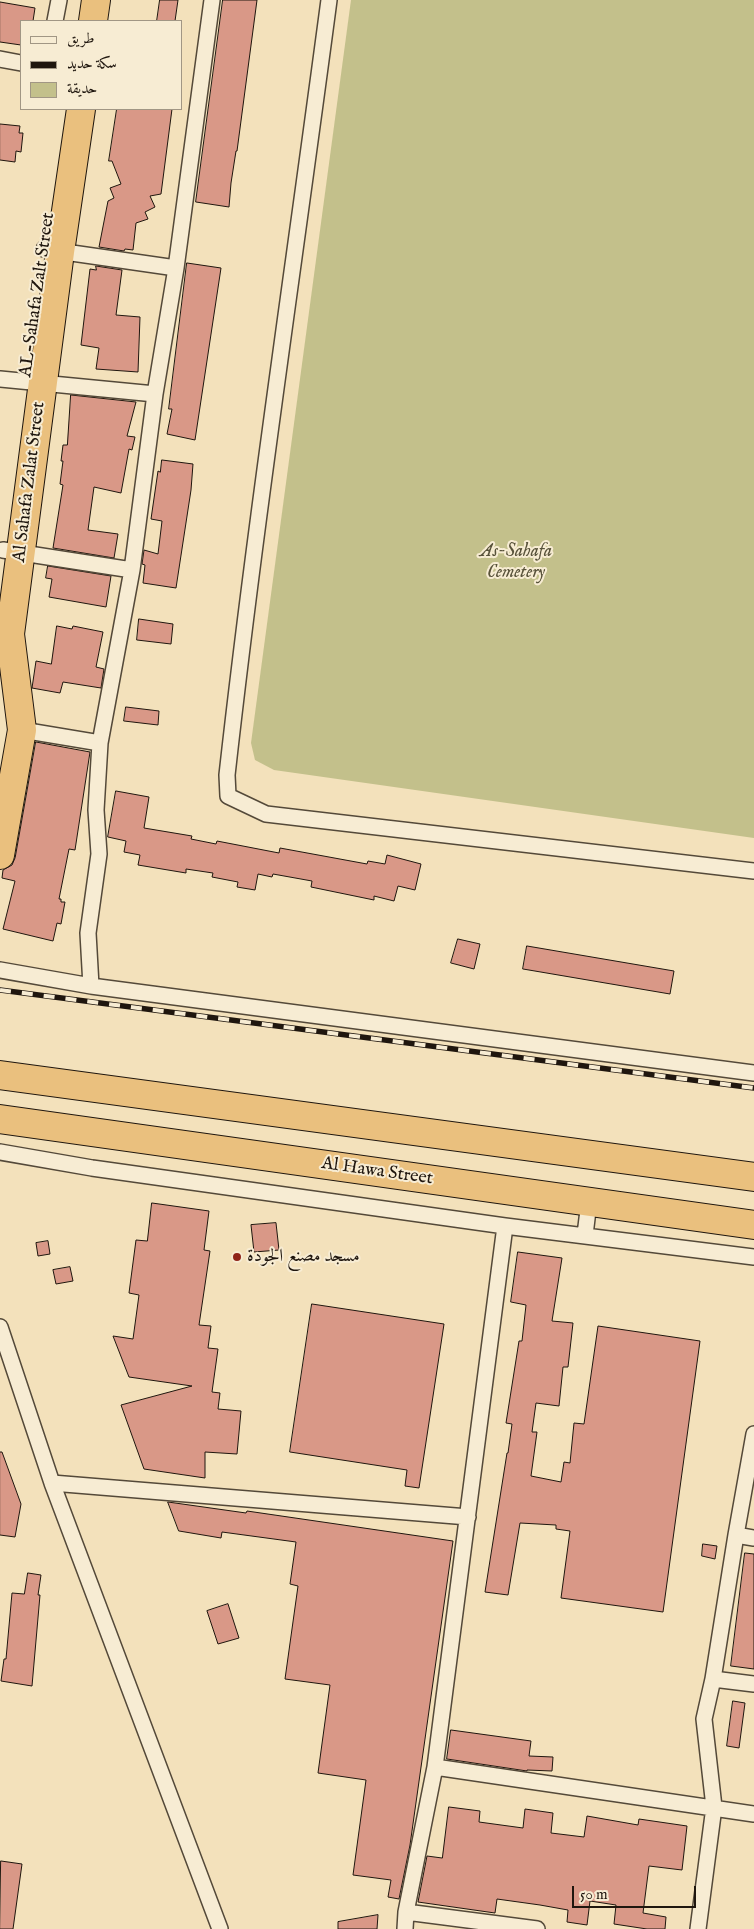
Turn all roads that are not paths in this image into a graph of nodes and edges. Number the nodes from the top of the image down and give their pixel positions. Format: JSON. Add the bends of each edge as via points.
{"nodes":[{"id":1,"x":59,"y":0,"type":"edge"},
{"id":2,"x":81,"y":0,"type":"edge"},
{"id":3,"x":96,"y":0,"type":"edge"},
{"id":4,"x":212,"y":0,"type":"edge"},
{"id":5,"x":329,"y":0,"type":"edge"},
{"id":6,"x":55,"y":20,"type":"edge"},
{"id":7,"x":78,"y":20,"type":"edge"},
{"id":8,"x":93,"y":20,"type":"edge"},
{"id":9,"x":0,"y":59,"type":"edge"},
{"id":10,"x":20,"y":63,"type":"edge"},
{"id":11,"x":65,"y":110,"type":"edge"},
{"id":12,"x":81,"y":110,"type":"edge"},
{"id":13,"x":52,"y":250,"type":"junction"},
{"id":14,"x":176,"y":268,"type":"junction"},
{"id":15,"x":23,"y":382,"type":"edge"},
{"id":16,"x":155,"y":394,"type":"junction"},
{"id":17,"x":8,"y":557,"type":"edge"},
{"id":18,"x":132,"y":570,"type":"junction"},
{"id":19,"x":22,"y":730,"type":"junction"},
{"id":20,"x":100,"y":743,"type":"junction"},
{"id":21,"x":0,"y":855,"type":"edge"},
{"id":22,"x":754,"y":871,"type":"edge"},
{"id":23,"x":0,"y":970,"type":"edge"},
{"id":24,"x":92,"y":986,"type":"junction"},
{"id":25,"x":754,"y":1073,"type":"edge"},
{"id":26,"x":0,"y":1075,"type":"edge"},
{"id":27,"x":0,"y":1119,"type":"edge"},
{"id":28,"x":0,"y":1152,"type":"edge"},
{"id":29,"x":754,"y":1177,"type":"edge"},
{"id":30,"x":589,"y":1202,"type":"junction"},
{"id":31,"x":754,"y":1225,"type":"edge"},
{"id":32,"x":506,"y":1226,"type":"junction"},
{"id":33,"x":585,"y":1236,"type":"junction"},
{"id":34,"x":754,"y":1257,"type":"edge"},
{"id":35,"x":0,"y":1327,"type":"edge"},
{"id":36,"x":754,"y":1434,"type":"edge"},
{"id":37,"x":52,"y":1484,"type":"junction"},
{"id":38,"x":468,"y":1517,"type":"junction"},
{"id":39,"x":736,"y":1535,"type":"junction"},
{"id":40,"x":754,"y":1538,"type":"edge"},
{"id":41,"x":713,"y":1679,"type":"junction"},
{"id":42,"x":754,"y":1684,"type":"edge"},
{"id":43,"x":435,"y":1766,"type":"junction"},
{"id":44,"x":714,"y":1807,"type":"junction"},
{"id":45,"x":754,"y":1814,"type":"edge"},
{"id":46,"x":406,"y":1912,"type":"junction"},
{"id":47,"x":220,"y":1929,"type":"edge"},
{"id":48,"x":405,"y":1929,"type":"edge"},
{"id":49,"x":536,"y":1929,"type":"edge"},
{"id":50,"x":698,"y":1929,"type":"edge"}],
"edges":[{"from":1,"to":6,"type":"street"},
{"from":2,"to":7,"type":"highway"},
{"from":3,"to":8,"type":"highway"},
{"from":4,"to":14,"type":"street"},
{"from":5,"to":22,"type":"street","via":[[245,616],[227,775],[228,796],[266,814]]},
{"from":9,"to":10,"type":"street"},
{"from":11,"to":13,"type":"highway","name":"AL-Sahafa Zalt Street"},
{"from":12,"to":13,"type":"highway","name":"Al Sahafa Zalat Street"},
{"from":13,"to":14,"type":"street"},
{"from":13,"to":15,"type":"highway","name":"Al Sahafa Zalat Street"},
{"from":14,"to":16,"type":"street"},
{"from":15,"to":16,"type":"street"},
{"from":15,"to":17,"type":"highway","name":"Al Sahafa Zalat Street"},
{"from":16,"to":18,"type":"street"},
{"from":17,"to":18,"type":"street"},
{"from":17,"to":19,"type":"highway","name":"Al Sahafa Zalat Street","via":[[10,634]]},
{"from":18,"to":20,"type":"street"},
{"from":19,"to":20,"type":"street"},
{"from":19,"to":21,"type":"highway","name":"Al Sahafa Zalat Street"},
{"from":20,"to":24,"type":"street","via":[[96,810],[99,854],[88,933]]},
{"from":23,"to":24,"type":"street"},
{"from":24,"to":25,"type":"street"},
{"from":26,"to":29,"type":"highway"},
{"from":27,"to":30,"type":"highway","name":"Al Hawa Street"},
{"from":28,"to":32,"type":"street","via":[[92,1168]]},
{"from":30,"to":31,"type":"highway","name":"Al Hawa Street"},
{"from":30,"to":33,"type":"street"},
{"from":32,"to":33,"type":"street"},
{"from":32,"to":38,"type":"street"},
{"from":33,"to":34,"type":"street"},
{"from":35,"to":37,"type":"street"},
{"from":36,"to":39,"type":"street"},
{"from":37,"to":38,"type":"street"},
{"from":37,"to":47,"type":"street"},
{"from":38,"to":43,"type":"street"},
{"from":39,"to":40,"type":"street"},
{"from":39,"to":41,"type":"street"},
{"from":41,"to":42,"type":"street"},
{"from":41,"to":44,"type":"street","via":[[704,1719]]},
{"from":43,"to":44,"type":"street"},
{"from":43,"to":46,"type":"street"},
{"from":44,"to":45,"type":"street"},
{"from":44,"to":50,"type":"street"},
{"from":46,"to":48,"type":"street"},
{"from":46,"to":49,"type":"street"}]}
